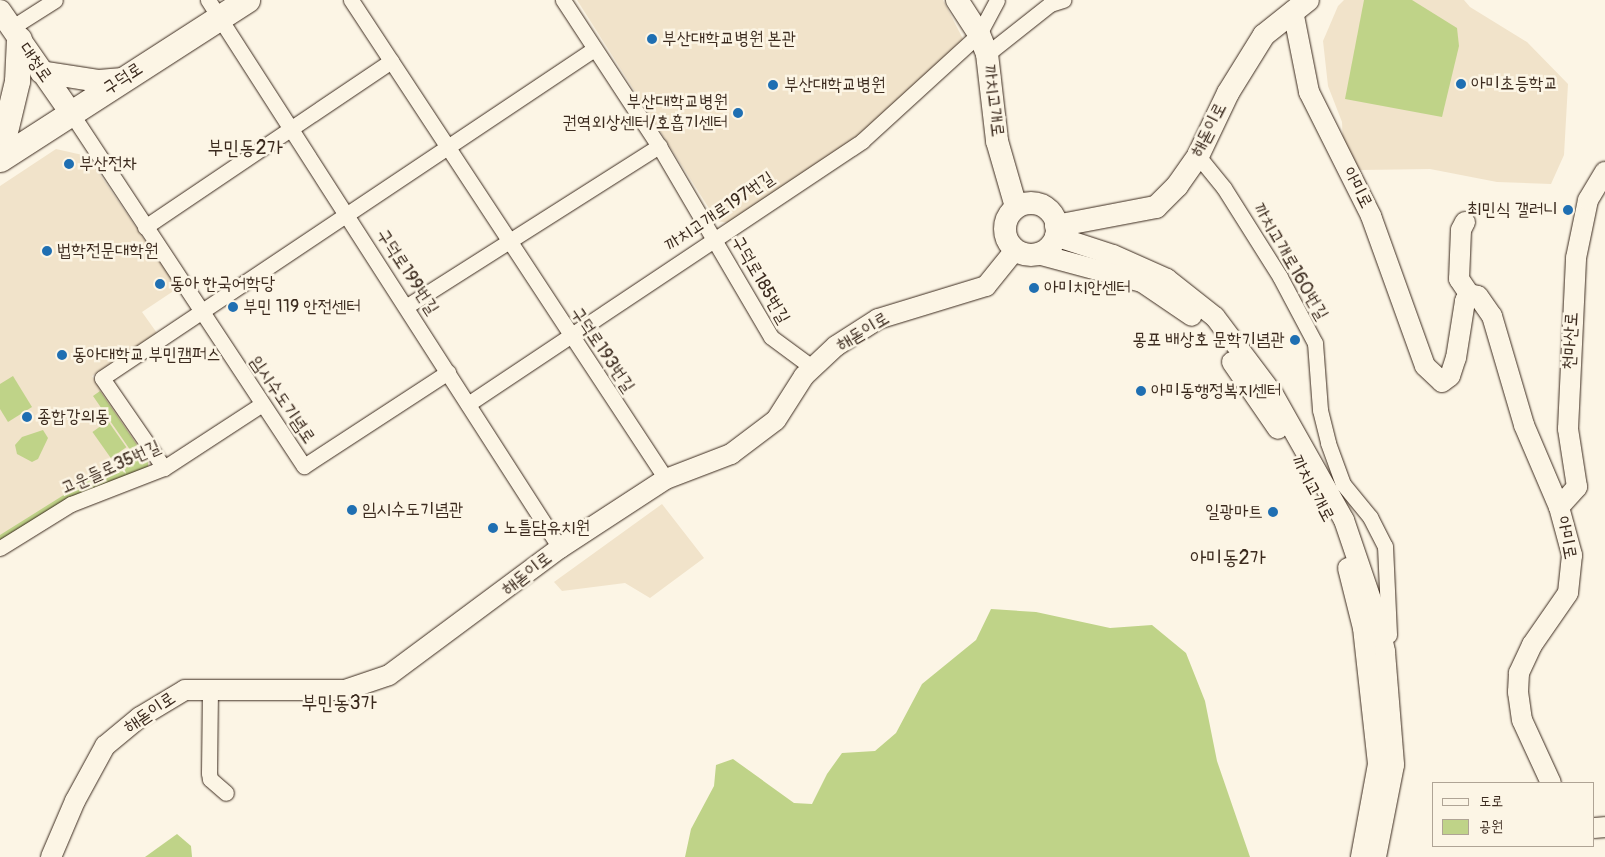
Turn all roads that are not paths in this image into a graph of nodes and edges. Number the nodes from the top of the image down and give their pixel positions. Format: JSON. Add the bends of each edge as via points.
{"nodes":[{"id":1,"x":55,"y":0,"type":"edge"},
{"id":2,"x":247,"y":0,"type":"edge"},
{"id":3,"x":351,"y":0,"type":"edge"},
{"id":4,"x":563,"y":0,"type":"edge"},
{"id":5,"x":957,"y":0,"type":"edge"},
{"id":6,"x":998,"y":0,"type":"edge"},
{"id":7,"x":1063,"y":0,"type":"edge"},
{"id":8,"x":1301,"y":5,"type":"edge"},
{"id":9,"x":214,"y":9,"type":"edge"},
{"id":10,"x":10,"y":26,"type":"edge"},
{"id":11,"x":983,"y":44,"type":"junction"},
{"id":12,"x":594,"y":49,"type":"junction"},
{"id":13,"x":391,"y":61,"type":"junction"},
{"id":14,"x":41,"y":72,"type":"junction"},
{"id":15,"x":123,"y":80,"type":"junction"},
{"id":16,"x":70,"y":113,"type":"junction"},
{"id":17,"x":293,"y":128,"type":"junction"},
{"id":18,"x":659,"y":146,"type":"junction"},
{"id":19,"x":447,"y":148,"type":"junction"},
{"id":20,"x":0,"y":152,"type":"edge"},
{"id":21,"x":1198,"y":156,"type":"junction"},
{"id":22,"x":0,"y":159,"type":"edge"},
{"id":23,"x":1605,"y":172,"type":"edge"},
{"id":24,"x":1016,"y":207,"type":"junction"},
{"id":25,"x":346,"y":214,"type":"junction"},
{"id":26,"x":1088,"y":222,"type":"junction"},
{"id":27,"x":1465,"y":222,"type":"dead end"},
{"id":28,"x":145,"y":227,"type":"junction"},
{"id":29,"x":1056,"y":231,"type":"junction"},
{"id":30,"x":714,"y":238,"type":"junction"},
{"id":31,"x":507,"y":242,"type":"junction"},
{"id":32,"x":1015,"y":250,"type":"junction"},
{"id":33,"x":1096,"y":250,"type":"junction"},
{"id":34,"x":1038,"y":254,"type":"junction"},
{"id":35,"x":1469,"y":294,"type":"junction"},
{"id":36,"x":407,"y":306,"type":"junction"},
{"id":37,"x":201,"y":311,"type":"junction"},
{"id":38,"x":570,"y":336,"type":"junction"},
{"id":39,"x":813,"y":368,"type":"junction"},
{"id":40,"x":448,"y":372,"type":"junction"},
{"id":41,"x":262,"y":404,"type":"junction"},
{"id":42,"x":468,"y":404,"type":"junction"},
{"id":43,"x":164,"y":468,"type":"junction"},
{"id":44,"x":666,"y":479,"type":"junction"},
{"id":45,"x":1559,"y":507,"type":"junction"},
{"id":46,"x":0,"y":548,"type":"edge"},
{"id":47,"x":560,"y":548,"type":"junction"},
{"id":48,"x":1385,"y":652,"type":"junction"},
{"id":49,"x":210,"y":690,"type":"junction"},
{"id":50,"x":1551,"y":782,"type":"edge"},
{"id":51,"x":226,"y":793,"type":"dead end"},
{"id":52,"x":51,"y":857,"type":"edge"},
{"id":53,"x":1361,"y":857,"type":"edge"},
{"id":54,"x":1376,"y":857,"type":"edge"}],
"edges":[{"from":1,"to":10,"type":"street"},
{"from":2,"to":9,"type":"main road","name":"구덕로"},
{"from":3,"to":13,"type":"street","name":"구덕로193번길"},
{"from":4,"to":12,"type":"street","name":"구덕로185번길"},
{"from":5,"to":11,"type":"main road","name":"까치고개로"},
{"from":6,"to":11,"type":"street"},
{"from":7,"to":11,"type":"street","via":[[1050,4]]},
{"from":8,"to":21,"type":"main road","name":"해돋이로","via":[[1264,34],[1228,93]]},
{"from":8,"to":35,"type":"street","name":"아미로","via":[[1309,92],[1371,216],[1426,366],[1442,382],[1454,370],[1460,319]]},
{"from":9,"to":15,"type":"main road","name":"구덕로"},
{"from":9,"to":17,"type":"street","name":"구덕로199번길"},
{"from":10,"to":14,"type":"main road","name":"대청로"},
{"from":10,"to":20,"type":"main road","via":[[18,81]]},
{"from":11,"to":24,"type":"main road","name":"까치고개로","via":[[997,141]]},
{"from":11,"to":30,"type":"street","name":"까치고개로197번길","via":[[862,141]]},
{"from":12,"to":18,"type":"street","name":"구덕로185번길"},
{"from":12,"to":19,"type":"street"},
{"from":13,"to":17,"type":"street"},
{"from":13,"to":19,"type":"street","name":"구덕로193번길"},
{"from":14,"to":15,"type":"main road","via":[[99,81]]},
{"from":14,"to":16,"type":"main road","name":"대청로"},
{"from":15,"to":16,"type":"main road","name":"구덕로"},
{"from":16,"to":22,"type":"main road","name":"구덕로"},
{"from":16,"to":28,"type":"street","name":"임시수도기념로"},
{"from":17,"to":25,"type":"street","name":"구덕로199번길"},
{"from":17,"to":28,"type":"street"},
{"from":18,"to":30,"type":"street","name":"구덕로185번길"},
{"from":18,"to":31,"type":"street"},
{"from":19,"to":25,"type":"street"},
{"from":19,"to":31,"type":"street","name":"구덕로193번길"},
{"from":21,"to":26,"type":"main road","name":"해돋이로","via":[[1177,186],[1156,207]]},
{"from":21,"to":48,"type":"street","name":"까치고개로160번길","via":[[1224,188],[1280,277],[1315,343],[1320,410],[1331,451],[1343,484],[1370,517],[1385,546],[1389,638]]},
{"from":23,"to":45,"type":"street","name":"천마산로","via":[[1588,200],[1576,258],[1568,429],[1577,487]]},
{"from":24,"to":29,"type":"main road","via":[[1041,205],[1054,217]]},
{"from":24,"to":32,"type":"main road","via":[[1004,228]]},
{"from":25,"to":36,"type":"street","name":"구덕로199번길"},
{"from":25,"to":37,"type":"street"},
{"from":26,"to":29,"type":"main road","name":"해돋이로"},
{"from":26,"to":33,"type":"street","via":[[1084,236]]},
{"from":27,"to":35,"type":"street","name":"아미로","via":[[1461,230],[1459,279]]},
{"from":28,"to":37,"type":"street","name":"임시수도기념로"},
{"from":29,"to":33,"type":"street"},
{"from":29,"to":34,"type":"main road","via":[[1049,247]]},
{"from":30,"to":38,"type":"street","name":"까치고개로197번길"},
{"from":30,"to":39,"type":"street","name":"구덕로185번길","via":[[771,337]]},
{"from":31,"to":36,"type":"street"},
{"from":31,"to":38,"type":"street","name":"구덕로193번길"},
{"from":32,"to":34,"type":"main road"},
{"from":32,"to":39,"type":"street","name":"해돋이로","via":[[986,286],[878,319],[836,346]]},
{"from":33,"to":48,"type":"street","via":[[1134,263],[1167,280],[1208,312],[1273,394],[1344,520],[1379,623]]},
{"from":34,"to":53,"type":"street","name":"까치고개로","via":[[1142,282],[1206,326],[1264,406],[1304,472],[1332,526],[1350,572],[1363,628],[1378,764]]},
{"from":35,"to":45,"type":"street","name":"아미로","via":[[1486,304],[1492,316],[1524,425]]},
{"from":36,"to":40,"type":"street","name":"구덕로199번길"},
{"from":37,"to":41,"type":"street","name":"임시수도기념로"},
{"from":37,"to":43,"type":"street","via":[[102,378]]},
{"from":38,"to":42,"type":"street","name":"까치고개로197번길"},
{"from":38,"to":44,"type":"street","name":"구덕로193번길"},
{"from":39,"to":44,"type":"street","name":"해돋이로","via":[[776,420],[731,454]]},
{"from":40,"to":41,"type":"street","name":"임시수도기념로","via":[[304,466]]},
{"from":40,"to":42,"type":"street","name":"구덕로199번길"},
{"from":41,"to":43,"type":"street","name":"고운들로35번길"},
{"from":42,"to":47,"type":"street","name":"구덕로199번길"},
{"from":43,"to":46,"type":"street","name":"고운들로35번길","via":[[72,504]]},
{"from":44,"to":47,"type":"street","name":"해돋이로"},
{"from":45,"to":50,"type":"street","name":"아미로","via":[[1572,555],[1568,593],[1560,610],[1532,645],[1519,673],[1518,692],[1522,720]]},
{"from":47,"to":49,"type":"street","name":"해돋이로","via":[[389,675],[345,690]]},
{"from":48,"to":54,"type":"street","via":[[1394,764]]},
{"from":49,"to":51,"type":"street","via":[[209,773],[210,779]]},
{"from":49,"to":52,"type":"street","name":"해돋이로","via":[[185,690],[140,717],[105,746],[75,801]]}]}
